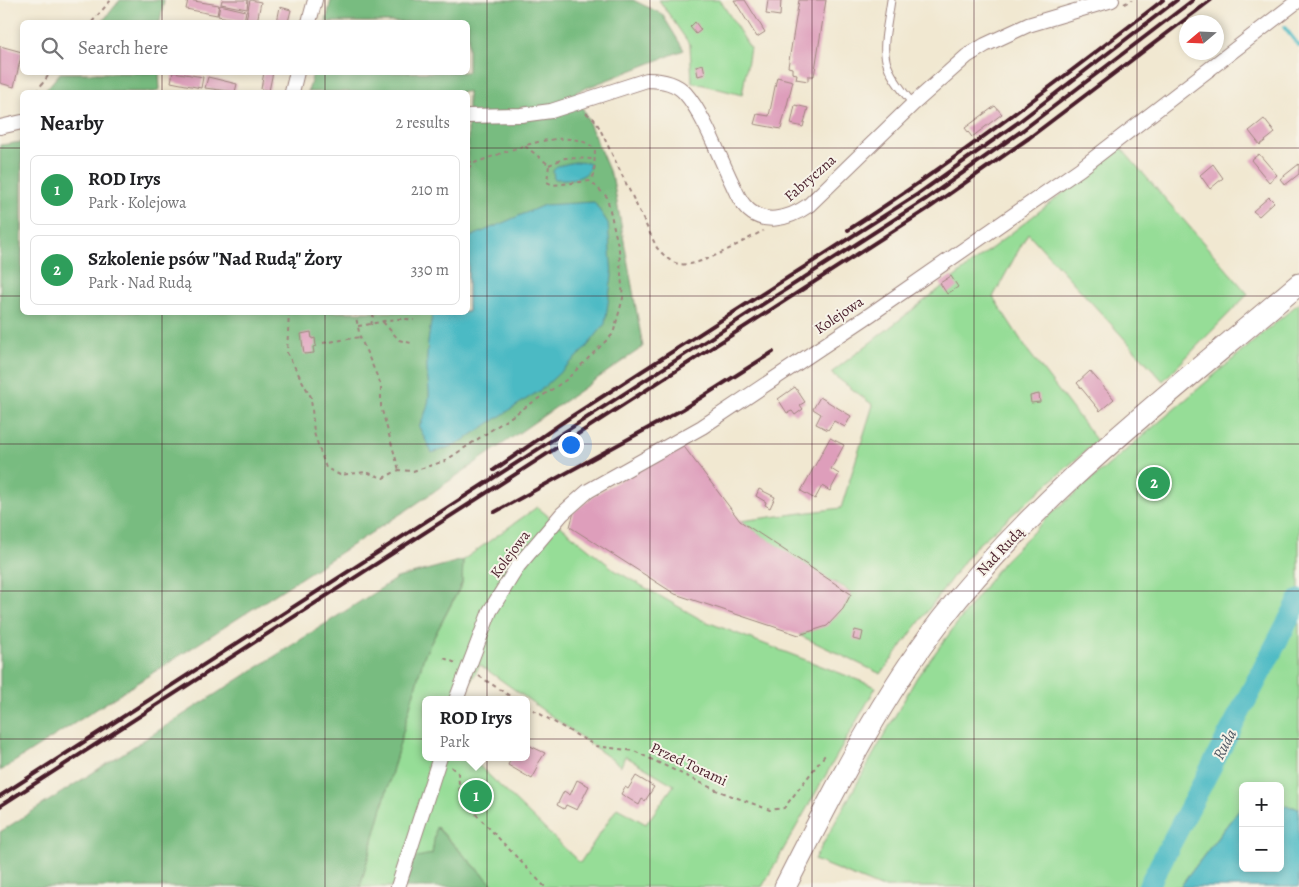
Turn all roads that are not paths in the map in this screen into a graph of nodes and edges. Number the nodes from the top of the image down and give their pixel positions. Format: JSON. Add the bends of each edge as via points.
{"nodes":[{"id":1,"x":315,"y":0,"type":"edge"},
{"id":2,"x":891,"y":0,"type":"edge"},
{"id":3,"x":1299,"y":0,"type":"edge"},
{"id":4,"x":1118,"y":2,"type":"edge"},
{"id":5,"x":310,"y":20,"type":"edge"},
{"id":6,"x":296,"y":75,"type":"edge"},
{"id":7,"x":292,"y":90,"type":"edge"},
{"id":8,"x":913,"y":104,"type":"junction"},
{"id":9,"x":470,"y":116,"type":"edge"},
{"id":10,"x":20,"y":122,"type":"edge"},
{"id":11,"x":0,"y":127,"type":"edge"},
{"id":12,"x":1299,"y":284,"type":"edge"},
{"id":13,"x":457,"y":696,"type":"edge"},
{"id":14,"x":444,"y":761,"type":"edge"},
{"id":15,"x":398,"y":887,"type":"edge"},
{"id":16,"x":785,"y":887,"type":"edge"}],
"edges":[{"from":1,"to":5,"type":"street"},
{"from":2,"to":8,"type":"lane","via":[[884,47],[885,63],[892,78]]},
{"from":3,"to":13,"type":"street","name":"Kolejowa","via":[[1080,169],[871,314],[702,427],[588,491],[562,514],[518,566],[490,611]]},
{"from":4,"to":8,"type":"street","name":"Fabryczna","via":[[1028,25],[985,45],[958,63]]},
{"from":6,"to":7,"type":"street"},
{"from":8,"to":9,"type":"street","name":"Fabryczna","via":[[809,205],[778,219],[757,216],[743,204],[695,108],[685,92],[672,84],[646,80],[551,110],[521,115]]},
{"from":10,"to":11,"type":"street"},
{"from":12,"to":16,"type":"main road","name":"Nad Rudą","via":[[1093,460],[1020,529],[972,582],[930,635],[880,710]]},
{"from":14,"to":15,"type":"street"}]}
